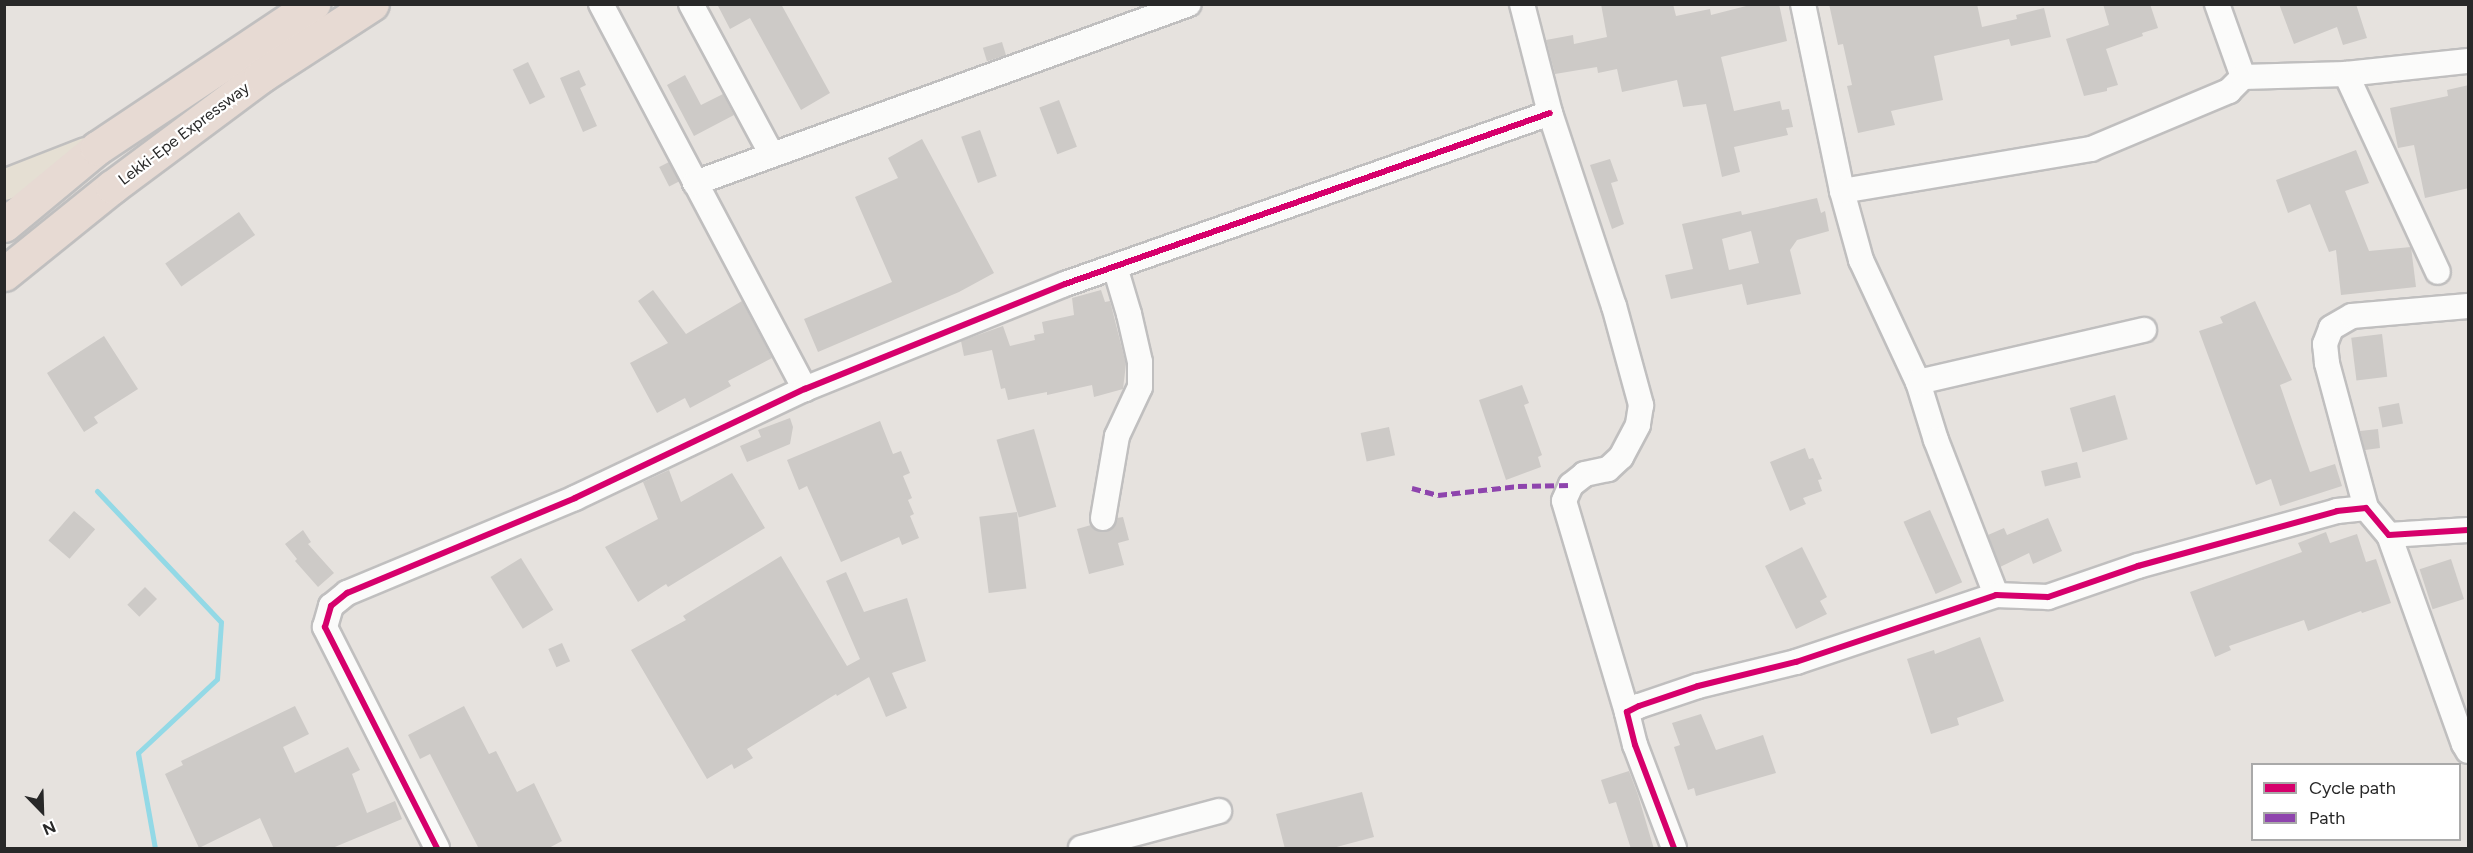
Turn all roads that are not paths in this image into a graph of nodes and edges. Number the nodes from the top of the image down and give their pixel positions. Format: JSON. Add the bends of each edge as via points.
{"nodes":[{"id":1,"x":313,"y":4,"type":"edge"},
{"id":2,"x":372,"y":4,"type":"edge"},
{"id":3,"x":601,"y":4,"type":"edge"},
{"id":4,"x":692,"y":4,"type":"edge"},
{"id":5,"x":1189,"y":4,"type":"edge"},
{"id":6,"x":1522,"y":4,"type":"edge"},
{"id":7,"x":1803,"y":4,"type":"edge"},
{"id":8,"x":2217,"y":4,"type":"edge"},
{"id":9,"x":2469,"y":61,"type":"edge"},
{"id":10,"x":2346,"y":74,"type":"junction"},
{"id":11,"x":2243,"y":77,"type":"junction"},
{"id":12,"x":1550,"y":113,"type":"junction"},
{"id":13,"x":97,"y":148,"type":"junction"},
{"id":14,"x":772,"y":155,"type":"junction"},
{"id":15,"x":695,"y":183,"type":"junction"},
{"id":16,"x":4,"y":185,"type":"edge"},
{"id":17,"x":1842,"y":191,"type":"junction"},
{"id":18,"x":4,"y":225,"type":"edge"},
{"id":19,"x":1115,"y":267,"type":"junction"},
{"id":20,"x":2438,"y":272,"type":"dead end"},
{"id":21,"x":4,"y":274,"type":"edge"},
{"id":22,"x":2469,"y":306,"type":"edge"},
{"id":23,"x":2144,"y":330,"type":"dead end"},
{"id":24,"x":1918,"y":382,"type":"junction"},
{"id":25,"x":805,"y":389,"type":"junction"},
{"id":26,"x":2366,"y":508,"type":"junction"},
{"id":27,"x":1103,"y":518,"type":"dead end"},
{"id":28,"x":2469,"y":530,"type":"edge"},
{"id":29,"x":2389,"y":535,"type":"junction"},
{"id":30,"x":1996,"y":595,"type":"junction"},
{"id":31,"x":1627,"y":712,"type":"junction"},
{"id":32,"x":2469,"y":751,"type":"edge"},
{"id":33,"x":1219,"y":811,"type":"dead end"},
{"id":34,"x":437,"y":849,"type":"edge"},
{"id":35,"x":1081,"y":849,"type":"edge"},
{"id":36,"x":1674,"y":849,"type":"edge"}],
"edges":[{"from":1,"to":13,"type":"highway","name":"Lekki-Epe Expressway"},
{"from":2,"to":21,"type":"highway","name":"Lekki-Epe Expressway","via":[[261,76]]},
{"from":3,"to":15,"type":"street"},
{"from":4,"to":14,"type":"street"},
{"from":5,"to":14,"type":"street"},
{"from":6,"to":12,"type":"street"},
{"from":7,"to":17,"type":"street"},
{"from":8,"to":11,"type":"street"},
{"from":9,"to":10,"type":"street"},
{"from":10,"to":11,"type":"street"},
{"from":10,"to":20,"type":"street"},
{"from":11,"to":17,"type":"street","via":[[2229,91],[2091,149]]},
{"from":12,"to":19,"type":"street"},
{"from":12,"to":31,"type":"street","via":[[1614,306],[1641,405],[1638,425],[1621,457],[1608,469],[1584,474],[1571,485],[1563,501]]},
{"from":13,"to":16,"type":"main road"},
{"from":13,"to":18,"type":"highway","name":"Lekki-Epe Expressway"},
{"from":14,"to":15,"type":"street"},
{"from":15,"to":25,"type":"street"},
{"from":17,"to":24,"type":"street","via":[[1861,260]]},
{"from":19,"to":25,"type":"street"},
{"from":19,"to":27,"type":"street","via":[[1138,353],[1140,387],[1117,436]]},
{"from":22,"to":26,"type":"street","via":[[2352,316],[2331,328],[2325,344],[2327,363]]},
{"from":23,"to":24,"type":"street"},
{"from":24,"to":30,"type":"street","via":[[1935,440]]},
{"from":25,"to":34,"type":"street","via":[[575,498],[347,592],[331,606],[325,627]]},
{"from":26,"to":29,"type":"street"},
{"from":26,"to":30,"type":"street","via":[[2337,511],[2138,566],[2048,597]]},
{"from":28,"to":29,"type":"street"},
{"from":29,"to":32,"type":"street"},
{"from":30,"to":31,"type":"street","via":[[1796,662],[1698,686]]},
{"from":31,"to":36,"type":"street","via":[[1635,745]]},
{"from":33,"to":35,"type":"street"}]}
